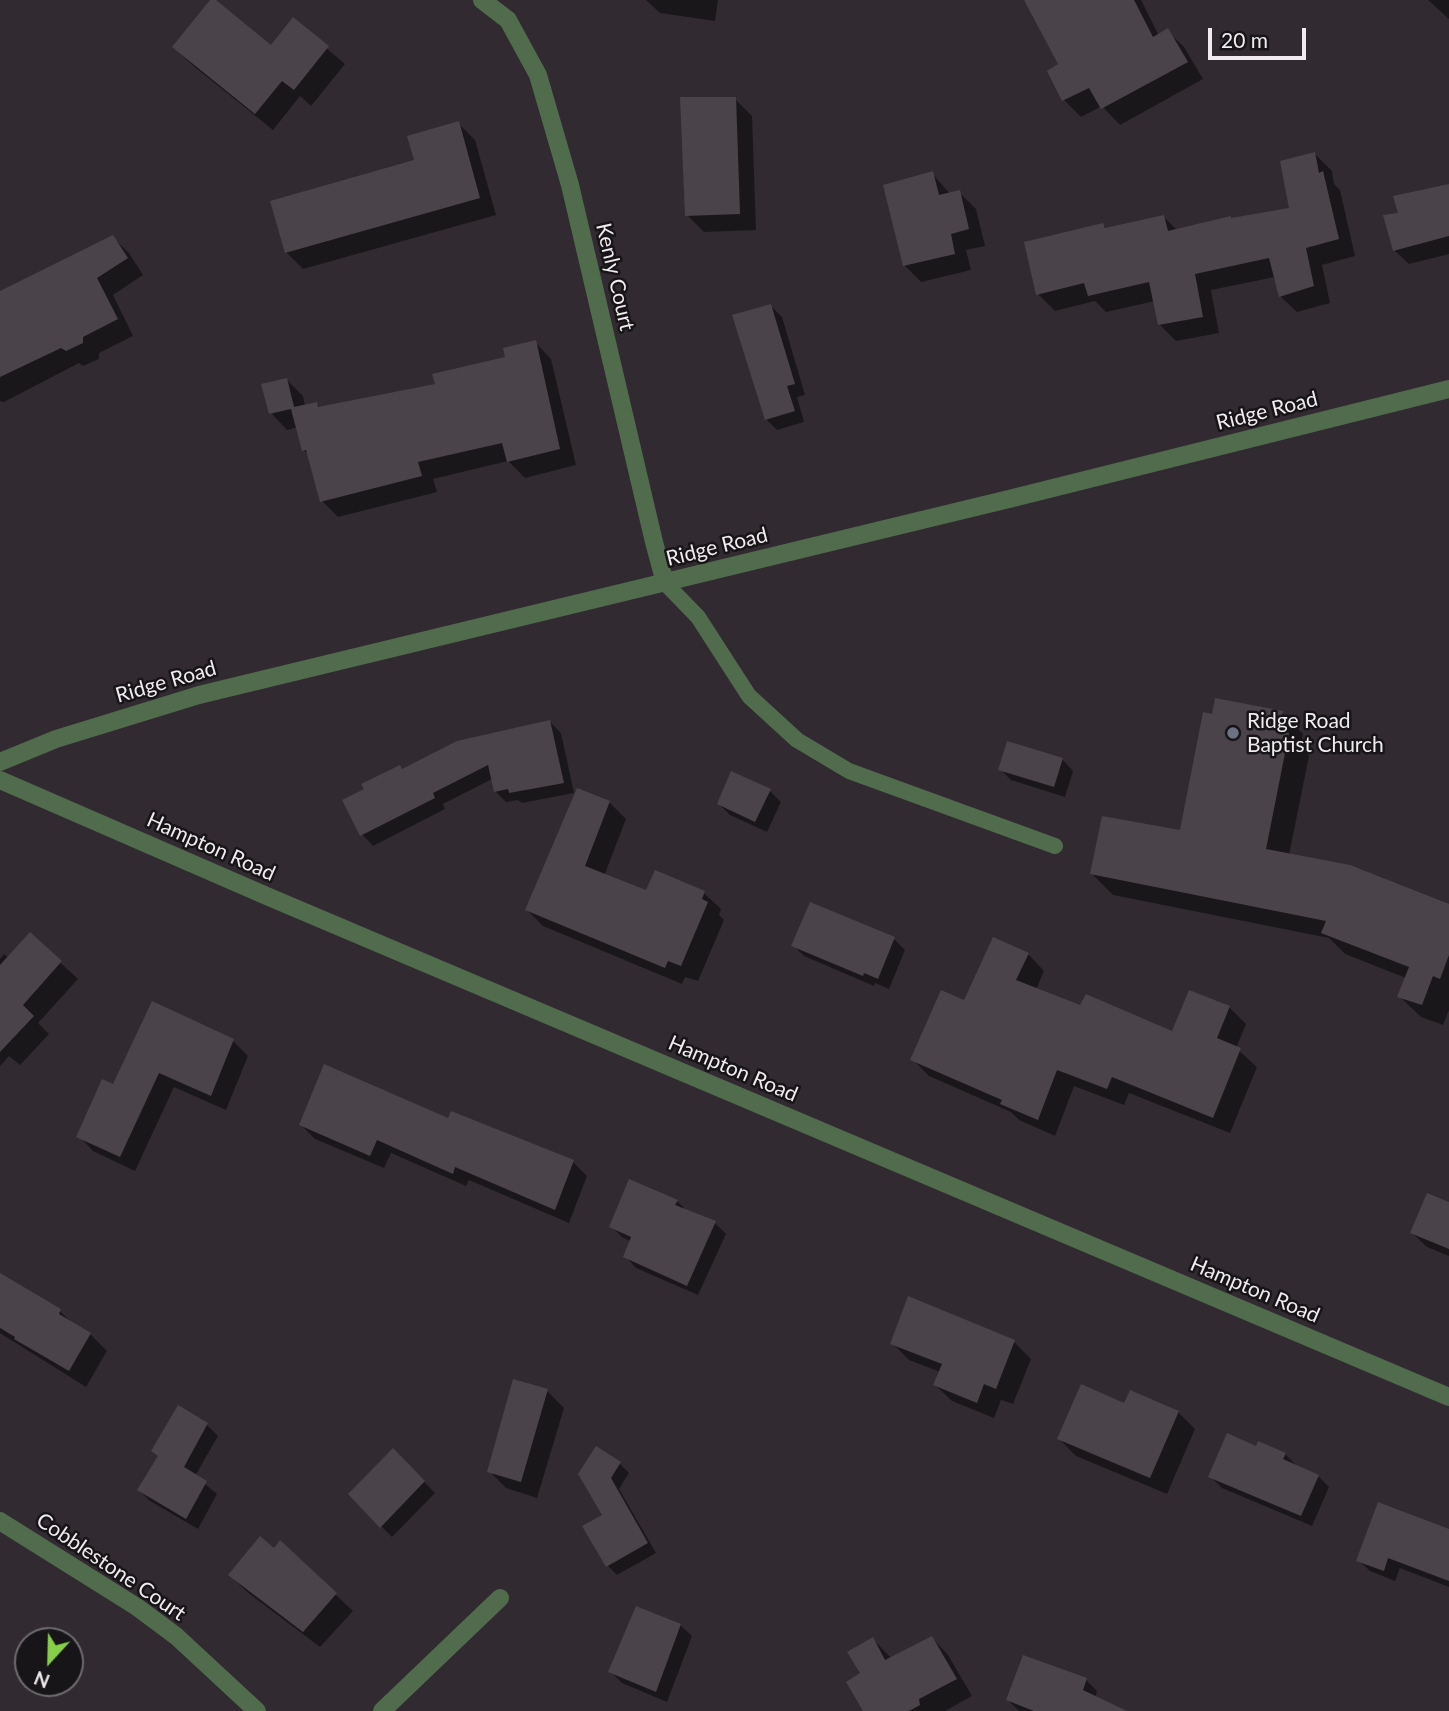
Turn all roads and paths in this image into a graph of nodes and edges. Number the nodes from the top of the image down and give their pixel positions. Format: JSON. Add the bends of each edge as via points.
{"nodes":[{"id":1,"x":482,"y":0,"type":"edge"},
{"id":2,"x":1449,"y":388,"type":"edge"},
{"id":3,"x":666,"y":583,"type":"junction"},
{"id":4,"x":0,"y":762,"type":"edge"},
{"id":5,"x":0,"y":780,"type":"edge"},
{"id":6,"x":1055,"y":846,"type":"dead end"},
{"id":7,"x":1449,"y":1397,"type":"edge"},
{"id":8,"x":0,"y":1521,"type":"edge"},
{"id":9,"x":500,"y":1598,"type":"dead end"},
{"id":10,"x":257,"y":1711,"type":"edge"},
{"id":11,"x":382,"y":1711,"type":"edge"}],
"edges":[{"from":1,"to":3,"type":"street","name":"Kenly Court","via":[[508,20],[538,75],[570,185]]},
{"from":2,"to":3,"type":"street","name":"Ridge Road"},
{"from":3,"to":4,"type":"street","name":"Ridge Road","via":[[199,695],[55,739]]},
{"from":3,"to":6,"type":"lane","via":[[698,617],[749,696],[797,740],[849,771]]},
{"from":5,"to":7,"type":"street","name":"Hampton Road"},
{"from":8,"to":10,"type":"street","name":"Cobblestone Court","via":[[156,1622]]},
{"from":9,"to":11,"type":"street"}]}
